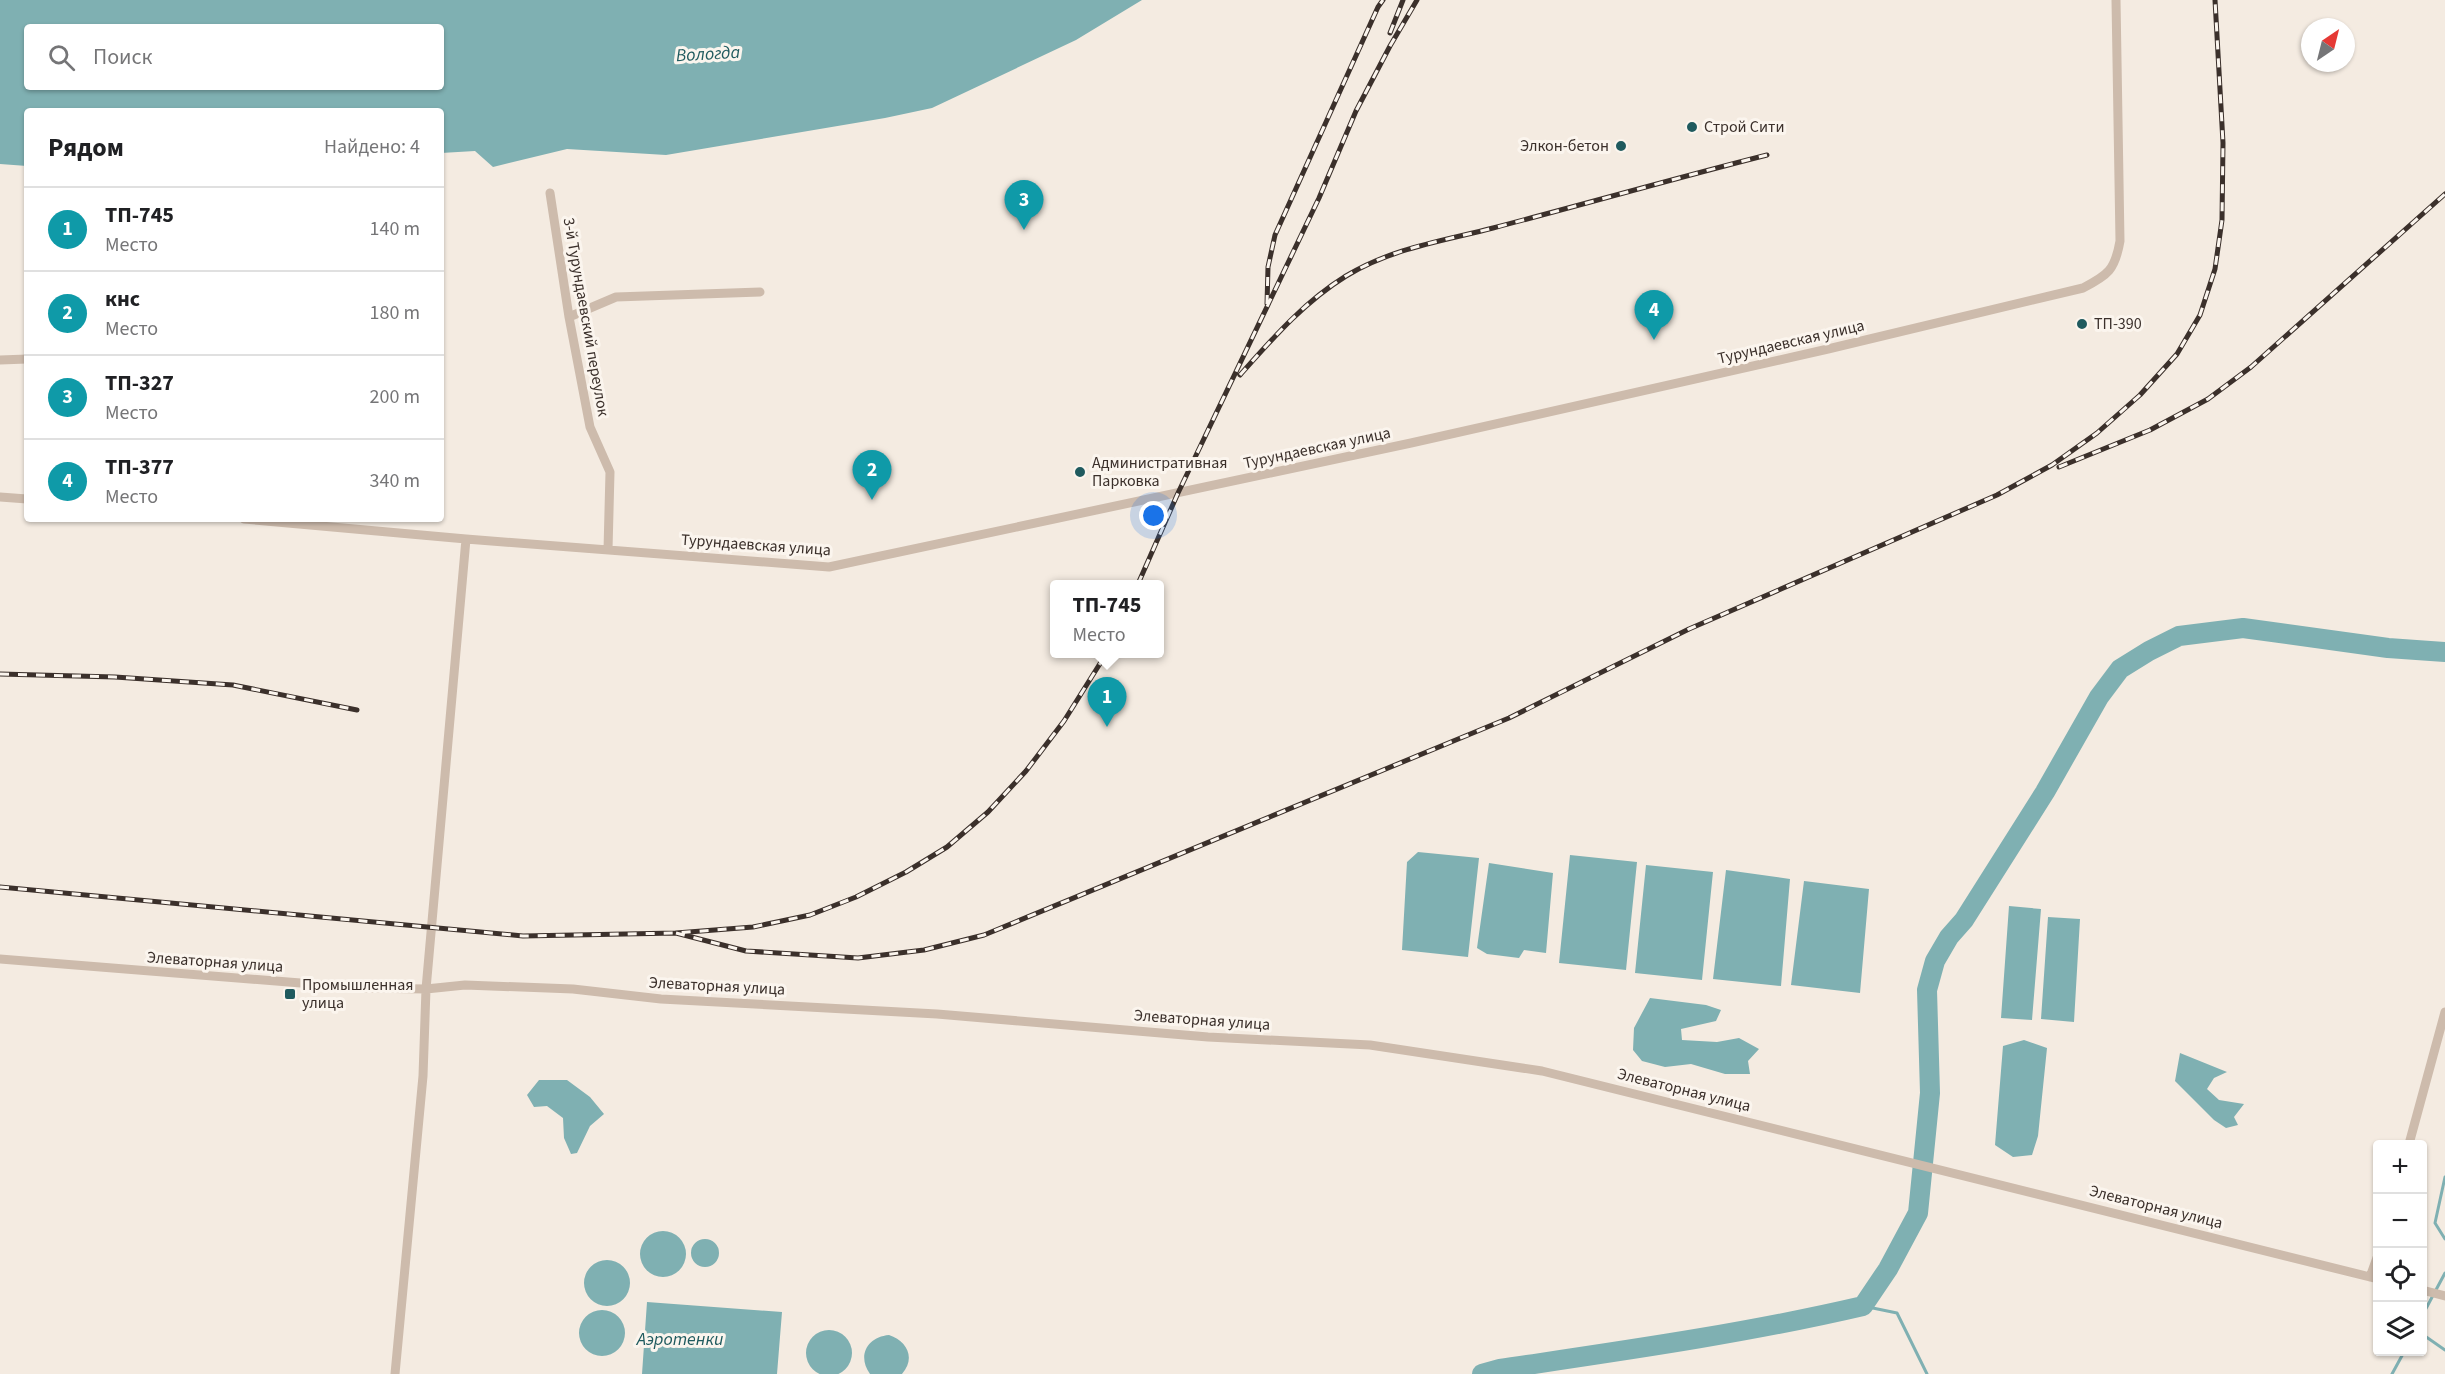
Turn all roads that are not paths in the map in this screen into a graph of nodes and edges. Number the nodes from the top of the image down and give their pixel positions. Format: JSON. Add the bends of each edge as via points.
{"nodes":[{"id":1,"x":2116,"y":0,"type":"edge"},
{"id":2,"x":550,"y":194,"type":"dead end"},
{"id":3,"x":760,"y":292,"type":"dead end"},
{"id":4,"x":569,"y":317,"type":"junction"},
{"id":5,"x":24,"y":359,"type":"edge"},
{"id":6,"x":0,"y":360,"type":"edge"},
{"id":7,"x":0,"y":497,"type":"edge"},
{"id":8,"x":24,"y":499,"type":"edge"},
{"id":9,"x":277,"y":522,"type":"edge"},
{"id":10,"x":466,"y":539,"type":"junction"},
{"id":11,"x":608,"y":550,"type":"junction"},
{"id":12,"x":0,"y":959,"type":"edge"},
{"id":13,"x":426,"y":989,"type":"junction"},
{"id":14,"x":2445,"y":1012,"type":"edge"},
{"id":15,"x":2410,"y":1140,"type":"edge"},
{"id":16,"x":2373,"y":1278,"type":"edge"},
{"id":17,"x":2427,"y":1291,"type":"edge"},
{"id":18,"x":2445,"y":1296,"type":"edge"},
{"id":19,"x":395,"y":1374,"type":"edge"}],
"edges":[{"from":1,"to":11,"type":"street","name":"Турундаевская улица","via":[[2120,241],[2117,260],[2103,277],[2083,288],[1421,441],[829,567]]},
{"from":2,"to":4,"type":"street","name":"3-й Турундаевский переулок"},
{"from":3,"to":4,"type":"street","via":[[616,297]]},
{"from":4,"to":11,"type":"street","name":"3-й Турундаевский переулок","via":[[590,427],[610,472]]},
{"from":5,"to":6,"type":"street"},
{"from":7,"to":8,"type":"street"},
{"from":9,"to":10,"type":"street","name":"Турундаевская улица"},
{"from":10,"to":11,"type":"street","name":"Турундаевская улица"},
{"from":10,"to":13,"type":"street"},
{"from":12,"to":13,"type":"street","name":"Элеваторная улица","via":[[363,988]]},
{"from":13,"to":16,"type":"street","name":"Элеваторная улица","via":[[465,985],[573,989],[661,999],[1370,1045],[1542,1071]]},
{"from":13,"to":19,"type":"street","via":[[423,1076]]},
{"from":14,"to":15,"type":"street"},
{"from":17,"to":18,"type":"street"}]}
